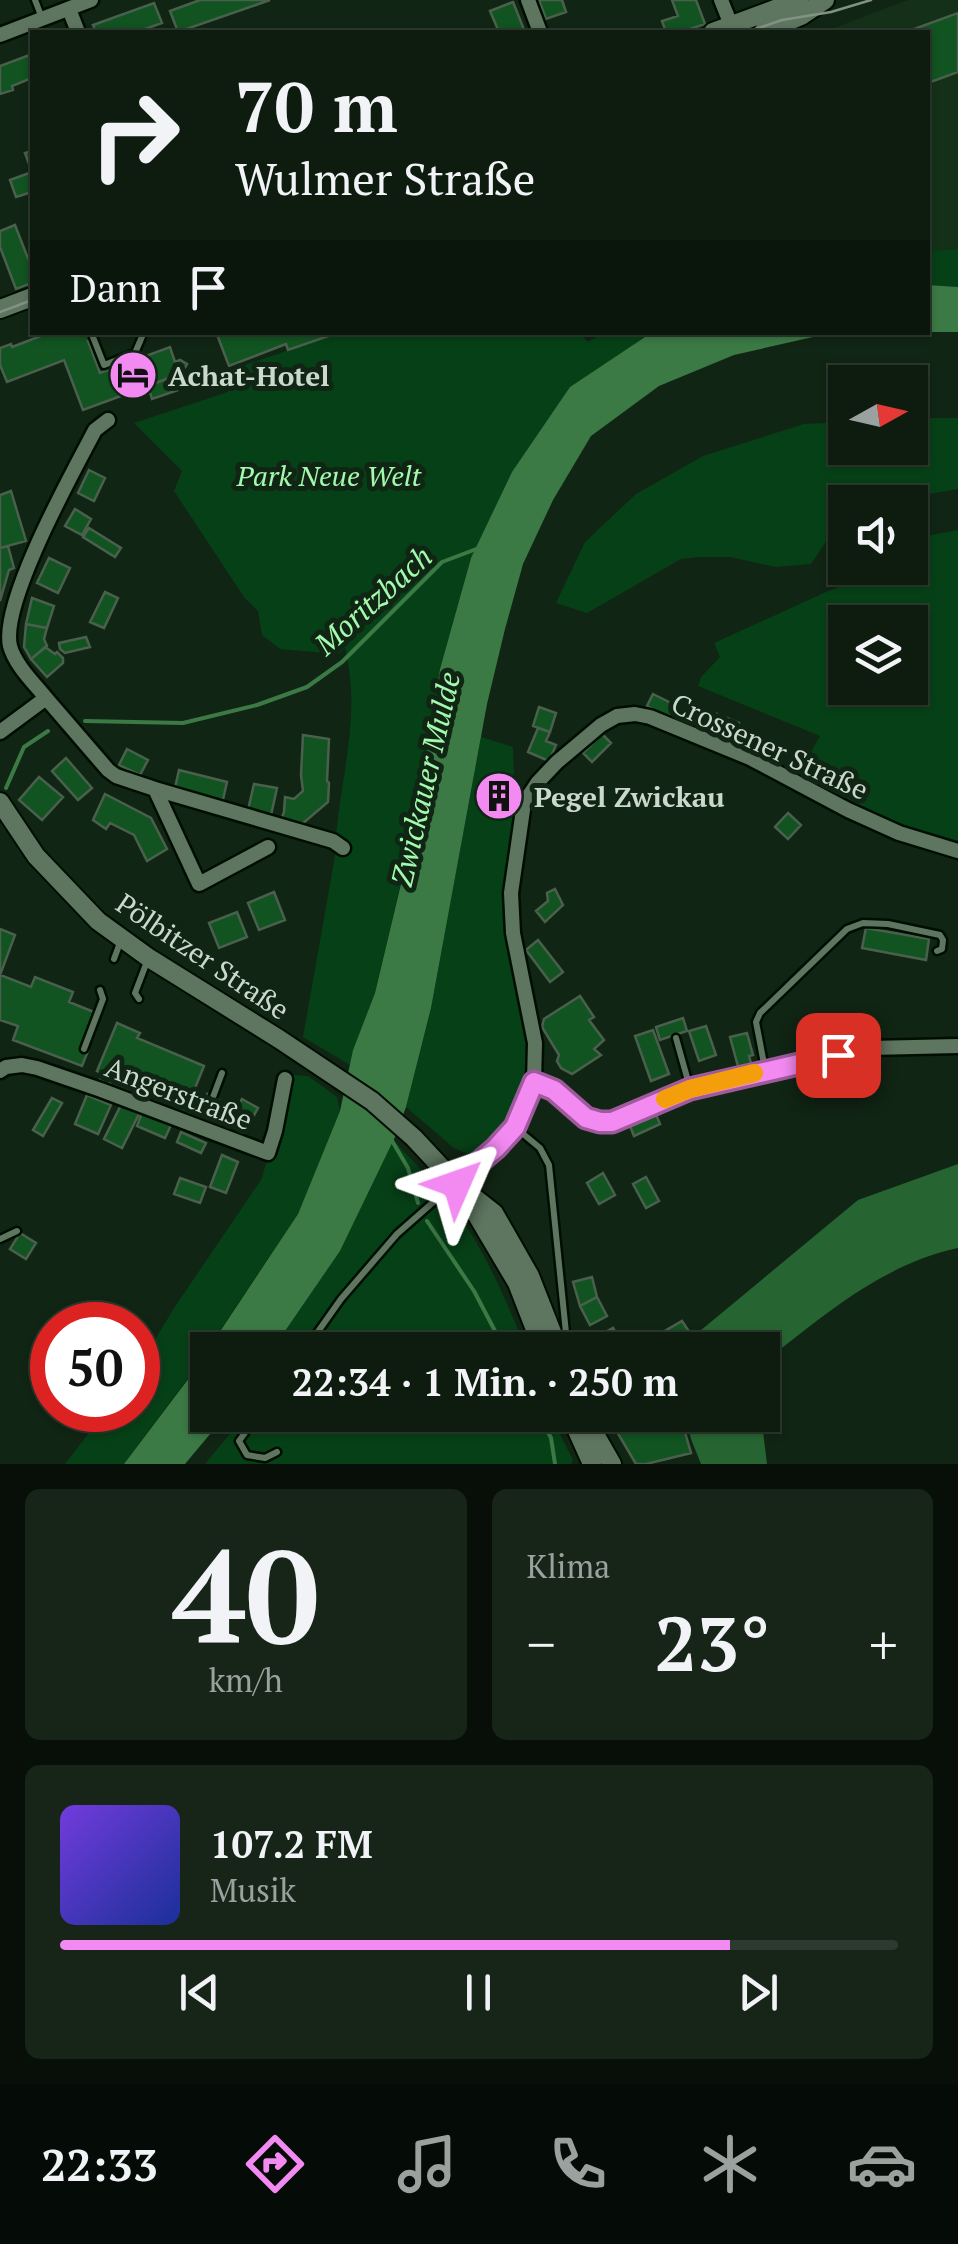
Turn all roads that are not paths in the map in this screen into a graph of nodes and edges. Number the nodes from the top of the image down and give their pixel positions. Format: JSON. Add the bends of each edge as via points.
{"nodes":[{"id":1,"x":35,"y":0,"type":"edge"},
{"id":2,"x":91,"y":0,"type":"edge"},
{"id":3,"x":528,"y":0,"type":"edge"},
{"id":4,"x":721,"y":0,"type":"edge"},
{"id":5,"x":799,"y":0,"type":"edge"},
{"id":6,"x":825,"y":0,"type":"edge"},
{"id":7,"x":70,"y":10,"type":"junction"},
{"id":8,"x":42,"y":19,"type":"junction"},
{"id":9,"x":722,"y":29,"type":"edge"},
{"id":10,"x":782,"y":29,"type":"edge"},
{"id":11,"x":77,"y":30,"type":"edge"},
{"id":12,"x":539,"y":30,"type":"edge"},
{"id":13,"x":0,"y":35,"type":"edge"},
{"id":14,"x":30,"y":298,"type":"edge"},
{"id":15,"x":0,"y":309,"type":"edge"},
{"id":16,"x":93,"y":335,"type":"edge"},
{"id":17,"x":142,"y":335,"type":"edge"},
{"id":18,"x":108,"y":420,"type":"dead end"},
{"id":19,"x":46,"y":698,"type":"junction"},
{"id":20,"x":0,"y":732,"type":"edge"},
{"id":21,"x":155,"y":789,"type":"junction"},
{"id":22,"x":0,"y":802,"type":"edge"},
{"id":23,"x":268,"y":846,"type":"dead end"},
{"id":24,"x":343,"y":848,"type":"dead end"},
{"id":25,"x":958,"y":850,"type":"edge"},
{"id":26,"x":122,"y":939,"type":"junction"},
{"id":27,"x":937,"y":951,"type":"dead end"},
{"id":28,"x":148,"y":958,"type":"junction"},
{"id":29,"x":114,"y":959,"type":"dead end"},
{"id":30,"x":100,"y":990,"type":"dead end"},
{"id":31,"x":139,"y":1000,"type":"dead end"},
{"id":32,"x":676,"y":1038,"type":"dead end"},
{"id":33,"x":958,"y":1046,"type":"edge"},
{"id":34,"x":84,"y":1049,"type":"dead end"},
{"id":35,"x":765,"y":1070,"type":"junction"},
{"id":36,"x":0,"y":1071,"type":"edge"},
{"id":37,"x":222,"y":1073,"type":"dead end"},
{"id":38,"x":285,"y":1079,"type":"dead end"},
{"id":39,"x":534,"y":1082,"type":"junction"},
{"id":40,"x":690,"y":1089,"type":"junction"},
{"id":41,"x":213,"y":1097,"type":"dead end"},
{"id":42,"x":515,"y":1127,"type":"junction"},
{"id":43,"x":456,"y":1183,"type":"junction"},
{"id":44,"x":17,"y":1231,"type":"dead end"},
{"id":45,"x":0,"y":1239,"type":"edge"},
{"id":46,"x":317,"y":1332,"type":"edge"},
{"id":47,"x":536,"y":1332,"type":"edge"},
{"id":48,"x":559,"y":1332,"type":"edge"},
{"id":49,"x":566,"y":1332,"type":"edge"},
{"id":50,"x":247,"y":1432,"type":"edge"},
{"id":51,"x":583,"y":1432,"type":"edge"},
{"id":52,"x":588,"y":1432,"type":"edge"},
{"id":53,"x":277,"y":1452,"type":"dead end"},
{"id":54,"x":592,"y":1464,"type":"edge"},
{"id":55,"x":612,"y":1464,"type":"edge"}],
"edges":[{"from":1,"to":8,"type":"lane"},
{"from":2,"to":7,"type":"street"},
{"from":3,"to":12,"type":"street"},
{"from":4,"to":9,"type":"street"},
{"from":5,"to":9,"type":"street"},
{"from":6,"to":10,"type":"street"},
{"from":7,"to":8,"type":"street"},
{"from":7,"to":11,"type":"street"},
{"from":8,"to":13,"type":"street"},
{"from":14,"to":15,"type":"street"},
{"from":16,"to":17,"type":"lane","via":[[104,365],[134,352]]},
{"from":18,"to":19,"type":"street","via":[[95,430],[56,505],[15,602],[10,648]]},
{"from":19,"to":20,"type":"street"},
{"from":19,"to":21,"type":"street","via":[[108,770]]},
{"from":21,"to":23,"type":"street","via":[[199,884]]},
{"from":21,"to":24,"type":"street"},
{"from":22,"to":26,"type":"street","name":"Pölbitzer Straße","via":[[36,856]]},
{"from":25,"to":39,"type":"street","name":"Crossener Straße","via":[[899,833],[750,758],[650,718],[617,716],[600,725],[557,762],[524,804],[512,933],[535,1043]]},
{"from":26,"to":28,"type":"street","name":"Pölbitzer Straße"},
{"from":26,"to":29,"type":"lane"},
{"from":27,"to":35,"type":"lane","via":[[940,935],[863,922],[847,930],[760,1013]]},
{"from":28,"to":31,"type":"lane","via":[[135,994]]},
{"from":28,"to":43,"type":"street","name":"Pölbitzer Straße","via":[[372,1102]]},
{"from":30,"to":34,"type":"lane","via":[[103,999]]},
{"from":32,"to":40,"type":"lane"},
{"from":33,"to":35,"type":"street","via":[[870,1048]]},
{"from":35,"to":40,"type":"street"},
{"from":36,"to":38,"type":"street","name":"Angerstraße","via":[[37,1068],[268,1153]]},
{"from":37,"to":41,"type":"lane"},
{"from":39,"to":40,"type":"street","via":[[600,1122]]},
{"from":39,"to":42,"type":"street","name":"Crossener Straße"},
{"from":42,"to":43,"type":"street","name":"Crossener Straße"},
{"from":42,"to":49,"type":"lane","via":[[549,1165]]},
{"from":43,"to":46,"type":"lane","via":[[397,1234]]},
{"from":43,"to":47,"type":"street","via":[[500,1252]]},
{"from":43,"to":48,"type":"street","via":[[494,1213]]},
{"from":44,"to":45,"type":"lane"},
{"from":50,"to":53,"type":"lane","via":[[240,1442],[247,1456]]},
{"from":51,"to":54,"type":"street"},
{"from":52,"to":55,"type":"street"}]}
